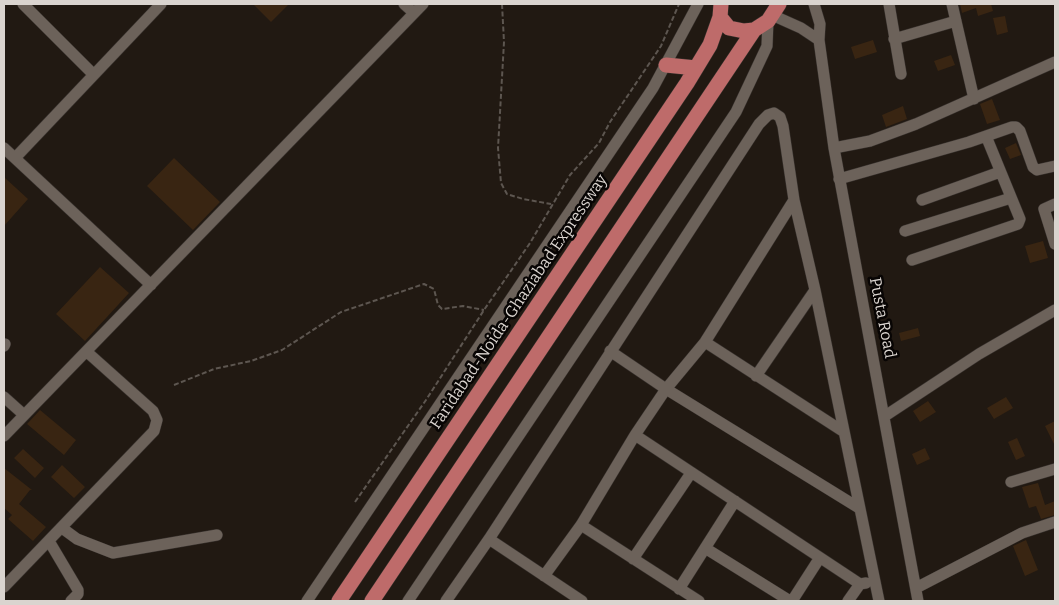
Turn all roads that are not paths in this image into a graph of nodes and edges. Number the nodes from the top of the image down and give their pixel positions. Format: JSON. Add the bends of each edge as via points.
{"nodes":[{"id":1,"x":22,"y":4,"type":"edge"},
{"id":2,"x":161,"y":4,"type":"edge"},
{"id":3,"x":404,"y":4,"type":"edge"},
{"id":4,"x":423,"y":4,"type":"edge"},
{"id":5,"x":698,"y":4,"type":"edge"},
{"id":6,"x":814,"y":4,"type":"edge"},
{"id":7,"x":889,"y":4,"type":"edge"},
{"id":8,"x":952,"y":4,"type":"edge"},
{"id":9,"x":720,"y":10,"type":"edge"},
{"id":10,"x":414,"y":13,"type":"junction"},
{"id":11,"x":773,"y":13,"type":"edge"},
{"id":12,"x":956,"y":20,"type":"junction"},
{"id":13,"x":754,"y":30,"type":"junction"},
{"id":14,"x":894,"y":39,"type":"junction"},
{"id":15,"x":819,"y":40,"type":"junction"},
{"id":16,"x":762,"y":56,"type":"junction"},
{"id":17,"x":1055,"y":62,"type":"edge"},
{"id":18,"x":666,"y":65,"type":"junction"},
{"id":19,"x":696,"y":68,"type":"junction"},
{"id":20,"x":93,"y":74,"type":"junction"},
{"id":21,"x":900,"y":74,"type":"dead end"},
{"id":22,"x":974,"y":99,"type":"junction"},
{"id":23,"x":986,"y":136,"type":"junction"},
{"id":24,"x":4,"y":148,"type":"edge"},
{"id":25,"x":834,"y":148,"type":"junction"},
{"id":26,"x":15,"y":158,"type":"junction"},
{"id":27,"x":1055,"y":166,"type":"edge"},
{"id":28,"x":1000,"y":172,"type":"junction"},
{"id":29,"x":839,"y":179,"type":"junction"},
{"id":30,"x":1011,"y":198,"type":"junction"},
{"id":31,"x":794,"y":200,"type":"junction"},
{"id":32,"x":922,"y":200,"type":"dead end"},
{"id":33,"x":1055,"y":204,"type":"edge"},
{"id":34,"x":905,"y":231,"type":"dead end"},
{"id":35,"x":1055,"y":244,"type":"edge"},
{"id":36,"x":912,"y":260,"type":"dead end"},
{"id":37,"x":151,"y":285,"type":"junction"},
{"id":38,"x":815,"y":290,"type":"junction"},
{"id":39,"x":1055,"y":310,"type":"edge"},
{"id":40,"x":705,"y":342,"type":"junction"},
{"id":41,"x":610,"y":351,"type":"junction"},
{"id":42,"x":87,"y":352,"type":"junction"},
{"id":43,"x":756,"y":376,"type":"junction"},
{"id":44,"x":666,"y":390,"type":"junction"},
{"id":45,"x":4,"y":397,"type":"edge"},
{"id":46,"x":23,"y":414,"type":"junction"},
{"id":47,"x":885,"y":416,"type":"junction"},
{"id":48,"x":844,"y":432,"type":"junction"},
{"id":49,"x":635,"y":435,"type":"junction"},
{"id":50,"x":4,"y":436,"type":"edge"},
{"id":51,"x":1055,"y":470,"type":"edge"},
{"id":52,"x":691,"y":472,"type":"junction"},
{"id":53,"x":1011,"y":482,"type":"dead end"},
{"id":54,"x":735,"y":501,"type":"junction"},
{"id":55,"x":859,"y":508,"type":"junction"},
{"id":56,"x":1055,"y":522,"type":"edge"},
{"id":57,"x":580,"y":525,"type":"junction"},
{"id":58,"x":62,"y":528,"type":"junction"},
{"id":59,"x":217,"y":535,"type":"dead end"},
{"id":60,"x":489,"y":539,"type":"junction"},
{"id":61,"x":49,"y":541,"type":"junction"},
{"id":62,"x":705,"y":548,"type":"junction"},
{"id":63,"x":632,"y":559,"type":"junction"},
{"id":64,"x":819,"y":559,"type":"junction"},
{"id":65,"x":544,"y":576,"type":"junction"},
{"id":66,"x":875,"y":581,"type":"junction"},
{"id":67,"x":860,"y":584,"type":"junction"},
{"id":68,"x":4,"y":587,"type":"edge"},
{"id":69,"x":916,"y":588,"type":"junction"},
{"id":70,"x":679,"y":589,"type":"junction"},
{"id":71,"x":71,"y":601,"type":"edge"},
{"id":72,"x":307,"y":601,"type":"edge"},
{"id":73,"x":339,"y":601,"type":"edge"},
{"id":74,"x":372,"y":601,"type":"edge"},
{"id":75,"x":408,"y":601,"type":"edge"},
{"id":76,"x":446,"y":601,"type":"edge"},
{"id":77,"x":582,"y":601,"type":"edge"},
{"id":78,"x":699,"y":601,"type":"edge"},
{"id":79,"x":791,"y":601,"type":"edge"},
{"id":80,"x":848,"y":601,"type":"edge"},
{"id":81,"x":879,"y":601,"type":"edge"},
{"id":82,"x":918,"y":601,"type":"edge"}],
"edges":[{"from":1,"to":20,"type":"street"},
{"from":2,"to":20,"type":"street"},
{"from":3,"to":10,"type":"street"},
{"from":4,"to":10,"type":"street"},
{"from":5,"to":18,"type":"street"},
{"from":6,"to":15,"type":"street","name":"Pusta Road","via":[[820,24]]},
{"from":7,"to":14,"type":"street"},
{"from":8,"to":12,"type":"street"},
{"from":9,"to":13,"type":"main road","name":"Faridabad-Noida-Ghaziabad Expressway","via":[[729,28]]},
{"from":9,"to":19,"type":"main road","name":"Faridabad-Noida-Ghaziabad Expressway","via":[[710,45]]},
{"from":10,"to":37,"type":"street"},
{"from":11,"to":13,"type":"main road"},
{"from":11,"to":15,"type":"street"},
{"from":11,"to":16,"type":"street"},
{"from":12,"to":14,"type":"street"},
{"from":12,"to":22,"type":"street"},
{"from":13,"to":16,"type":"street"},
{"from":13,"to":74,"type":"main road"},
{"from":14,"to":21,"type":"street"},
{"from":15,"to":25,"type":"street","name":"Pusta Road"},
{"from":16,"to":75,"type":"street","via":[[736,112]]},
{"from":17,"to":22,"type":"street"},
{"from":18,"to":19,"type":"main road"},
{"from":18,"to":72,"type":"street"},
{"from":19,"to":73,"type":"main road","name":"Faridabad-Noida-Ghaziabad Expressway"},
{"from":20,"to":26,"type":"street"},
{"from":22,"to":25,"type":"street","via":[[870,141]]},
{"from":23,"to":27,"type":"street","via":[[1016,127],[1034,167],[1040,171]]},
{"from":23,"to":28,"type":"street"},
{"from":23,"to":29,"type":"street"},
{"from":24,"to":26,"type":"street"},
{"from":25,"to":29,"type":"street","name":"Pusta Road"},
{"from":26,"to":37,"type":"street"},
{"from":28,"to":30,"type":"street"},
{"from":28,"to":32,"type":"street"},
{"from":29,"to":47,"type":"street","name":"Pusta Road"},
{"from":30,"to":34,"type":"street"},
{"from":30,"to":36,"type":"street","via":[[1020,219],[1015,226]]},
{"from":31,"to":38,"type":"street"},
{"from":31,"to":40,"type":"street"},
{"from":31,"to":41,"type":"street","via":[[783,126],[780,117],[768,114]]},
{"from":33,"to":35,"type":"street","via":[[1044,209]]},
{"from":37,"to":42,"type":"street"},
{"from":38,"to":43,"type":"street"},
{"from":38,"to":48,"type":"street"},
{"from":39,"to":47,"type":"street","via":[[979,354]]},
{"from":40,"to":43,"type":"street"},
{"from":40,"to":44,"type":"street"},
{"from":41,"to":44,"type":"street"},
{"from":41,"to":60,"type":"street"},
{"from":42,"to":46,"type":"street"},
{"from":42,"to":58,"type":"street","via":[[153,411],[157,420],[146,442]]},
{"from":43,"to":48,"type":"street"},
{"from":44,"to":49,"type":"street"},
{"from":44,"to":55,"type":"street"},
{"from":45,"to":46,"type":"street"},
{"from":46,"to":50,"type":"street"},
{"from":47,"to":69,"type":"street","name":"Pusta Road"},
{"from":48,"to":55,"type":"street"},
{"from":49,"to":52,"type":"street"},
{"from":49,"to":57,"type":"street"},
{"from":51,"to":53,"type":"street"},
{"from":52,"to":54,"type":"street"},
{"from":52,"to":63,"type":"street"},
{"from":54,"to":62,"type":"street"},
{"from":54,"to":64,"type":"street"},
{"from":55,"to":66,"type":"street"},
{"from":56,"to":69,"type":"street","via":[[1022,533]]},
{"from":57,"to":63,"type":"street"},
{"from":57,"to":65,"type":"street"},
{"from":58,"to":59,"type":"street","via":[[77,539],[113,553]]},
{"from":58,"to":61,"type":"street"},
{"from":60,"to":65,"type":"street"},
{"from":60,"to":76,"type":"street"},
{"from":61,"to":68,"type":"street"},
{"from":61,"to":71,"type":"street","via":[[78,590]]},
{"from":62,"to":70,"type":"street"},
{"from":62,"to":79,"type":"street"},
{"from":63,"to":70,"type":"street"},
{"from":64,"to":67,"type":"street"},
{"from":64,"to":79,"type":"street"},
{"from":65,"to":77,"type":"street"},
{"from":66,"to":67,"type":"street"},
{"from":66,"to":81,"type":"street"},
{"from":67,"to":80,"type":"street"},
{"from":69,"to":82,"type":"street","name":"Pusta Road"},
{"from":70,"to":78,"type":"street"}]}
